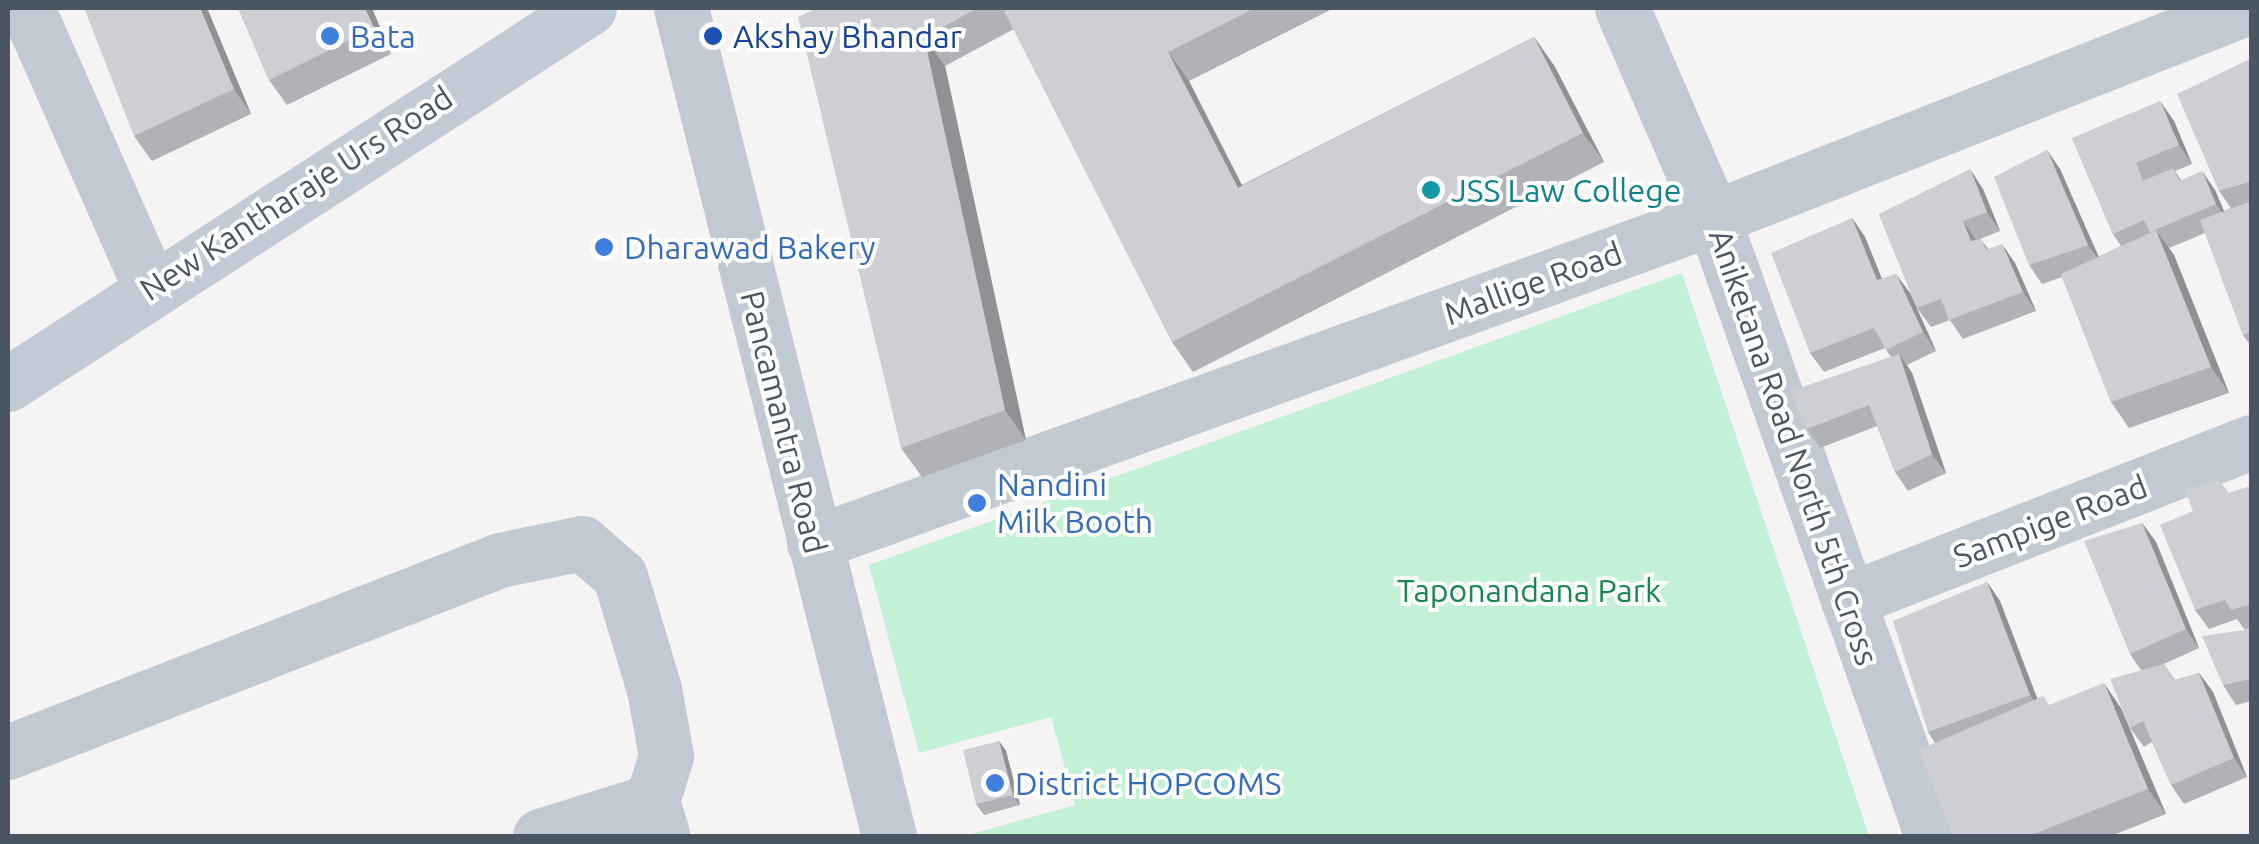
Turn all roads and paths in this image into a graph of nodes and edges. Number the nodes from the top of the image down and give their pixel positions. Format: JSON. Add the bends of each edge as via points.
{"nodes":[{"id":1,"x":26,"y":8,"type":"edge"},
{"id":2,"x":681,"y":8,"type":"edge"},
{"id":3,"x":1622,"y":8,"type":"edge"},
{"id":4,"x":2246,"y":8,"type":"edge"},
{"id":5,"x":565,"y":13,"type":"edge"},
{"id":6,"x":1713,"y":218,"type":"junction"},
{"id":7,"x":150,"y":287,"type":"junction"},
{"id":8,"x":8,"y":384,"type":"edge"},
{"id":9,"x":2252,"y":442,"type":"edge"},
{"id":10,"x":814,"y":543,"type":"junction"},
{"id":11,"x":1848,"y":600,"type":"junction"},
{"id":12,"x":8,"y":752,"type":"edge"},
{"id":13,"x":658,"y":819,"type":"edge"},
{"id":14,"x":540,"y":836,"type":"edge"},
{"id":15,"x":889,"y":836,"type":"edge"},
{"id":16,"x":1932,"y":836,"type":"edge"}],
"edges":[{"from":1,"to":7,"type":"street"},
{"from":2,"to":10,"type":"street","name":"Pancamantra Road"},
{"from":3,"to":6,"type":"street","name":"Aniketana Road North 5th Cross"},
{"from":4,"to":6,"type":"street","name":"Mallige Road"},
{"from":5,"to":7,"type":"main road","name":"New Kantharaje Urs Road"},
{"from":6,"to":10,"type":"street","name":"Mallige Road"},
{"from":6,"to":11,"type":"street","name":"Aniketana Road North 5th Cross"},
{"from":7,"to":8,"type":"main road","name":"New Kantharaje Urs Road"},
{"from":9,"to":11,"type":"street","name":"Sampige Road"},
{"from":10,"to":15,"type":"street","name":"Pancamantra Road"},
{"from":11,"to":16,"type":"street","name":"Aniketana Road North 5th Cross"},
{"from":12,"to":13,"type":"street","via":[[500,560],[582,542],[620,576],[654,689],[666,756]]},
{"from":13,"to":14,"type":"street"}]}
